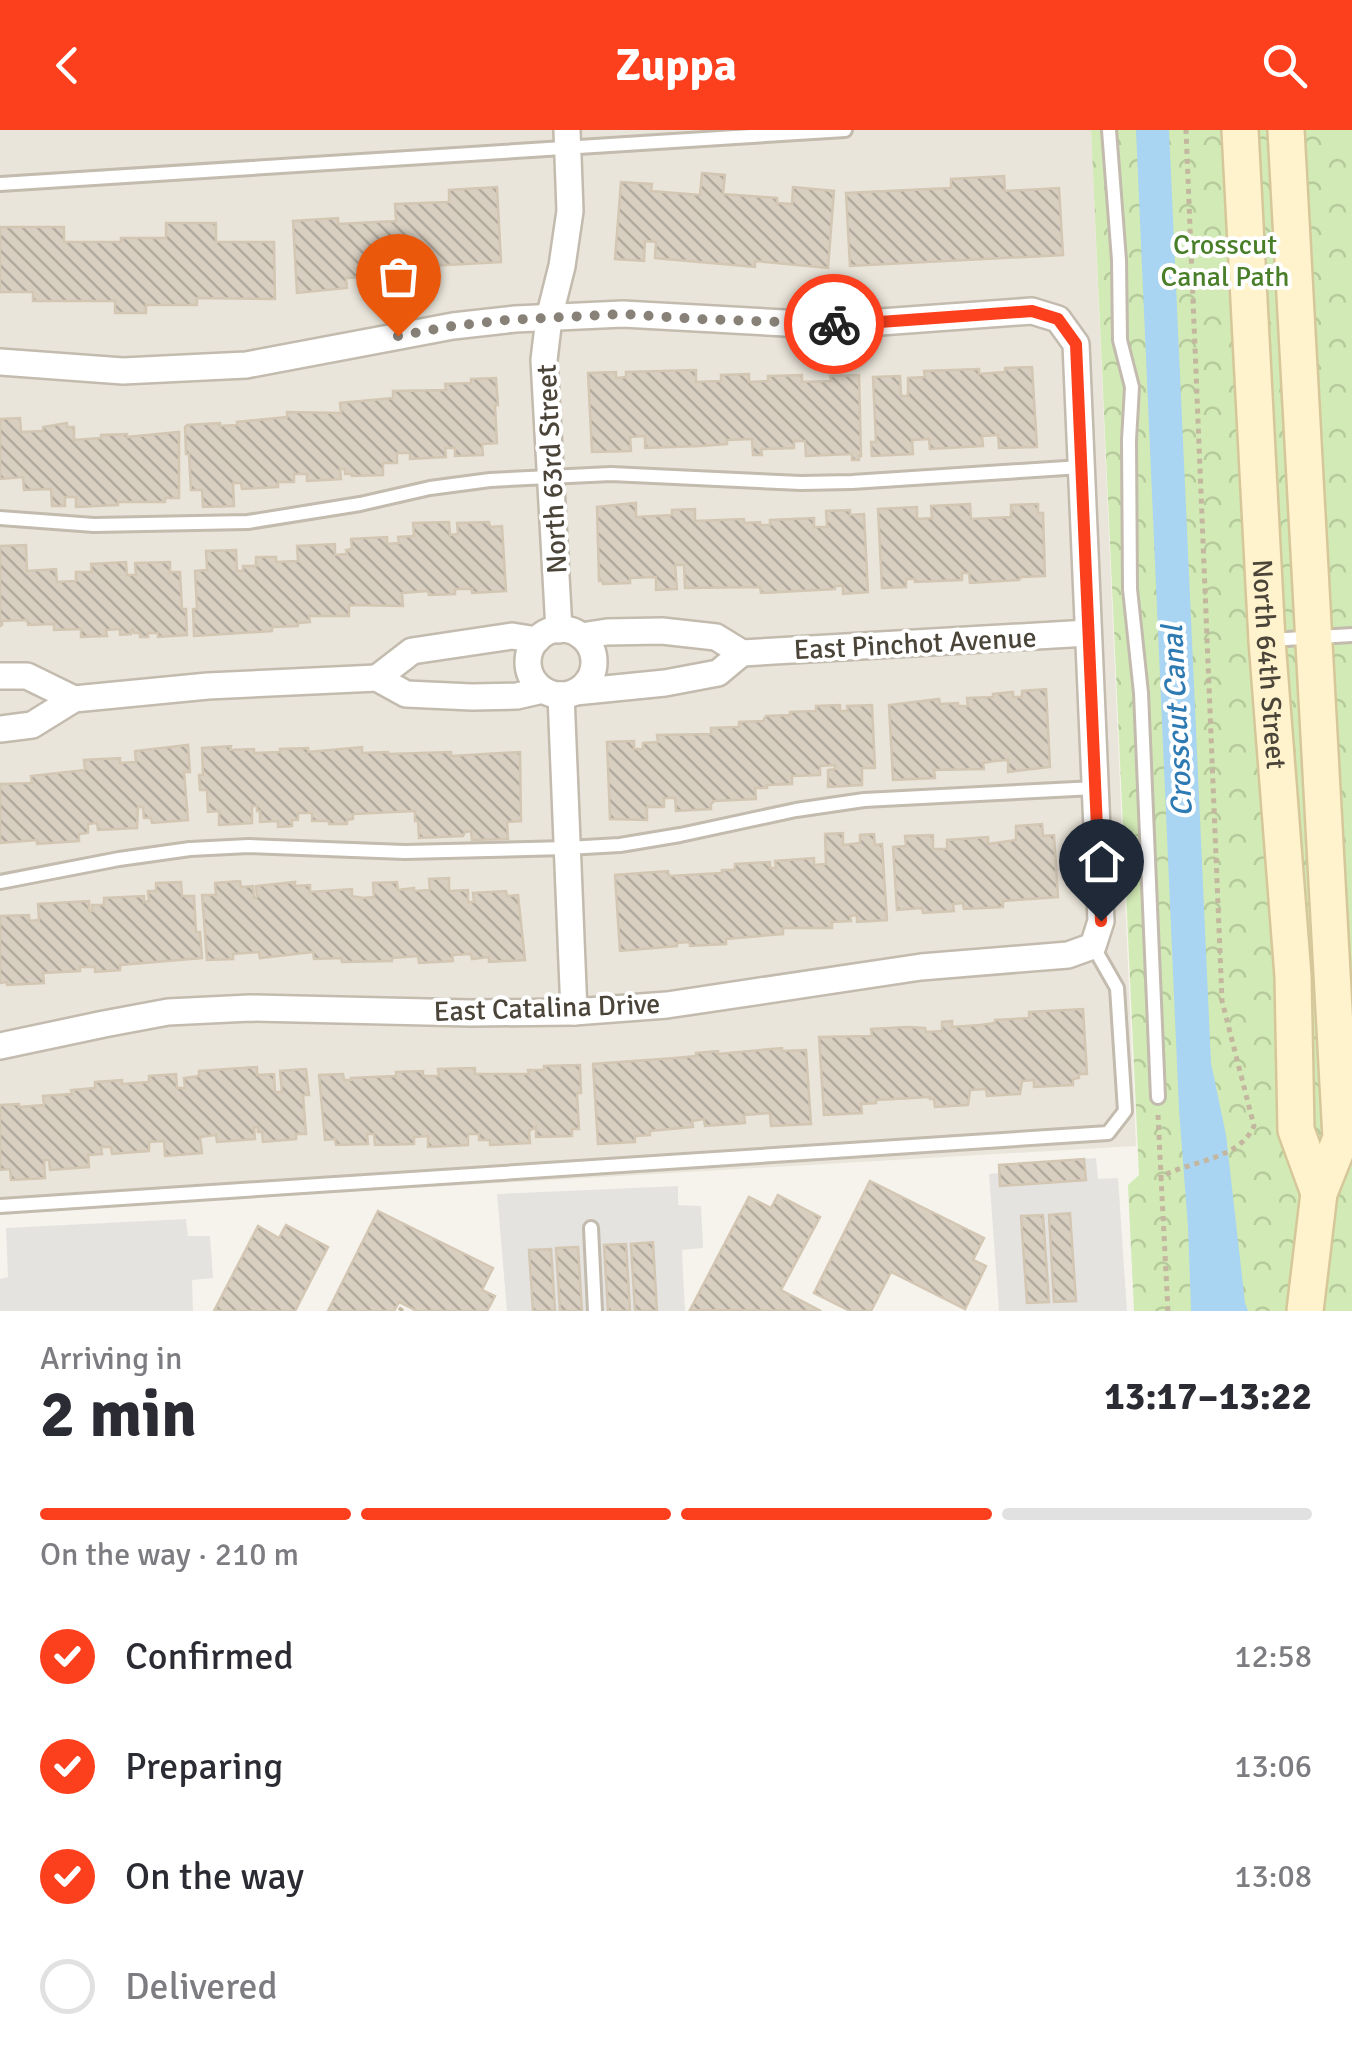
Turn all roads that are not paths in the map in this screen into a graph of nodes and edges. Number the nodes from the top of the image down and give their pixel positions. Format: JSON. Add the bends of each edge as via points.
{"nodes":[{"id":1,"x":845,"y":130,"type":"edge"},
{"id":2,"x":1109,"y":130,"type":"edge"},
{"id":3,"x":1240,"y":130,"type":"edge"},
{"id":4,"x":1286,"y":130,"type":"edge"},
{"id":5,"x":568,"y":139,"type":"edge"},
{"id":6,"x":0,"y":184,"type":"edge"},
{"id":7,"x":549,"y":318,"type":"junction"},
{"id":8,"x":0,"y":362,"type":"edge"},
{"id":9,"x":1081,"y":466,"type":"junction"},
{"id":10,"x":550,"y":476,"type":"junction"},
{"id":11,"x":0,"y":518,"type":"edge"},
{"id":12,"x":1088,"y":633,"type":"junction"},
{"id":13,"x":559,"y":635,"type":"junction"},
{"id":14,"x":1352,"y":635,"type":"edge"},
{"id":15,"x":1314,"y":637,"type":"junction"},
{"id":16,"x":1267,"y":640,"type":"junction"},
{"id":17,"x":742,"y":653,"type":"junction"},
{"id":18,"x":0,"y":676,"type":"edge"},
{"id":19,"x":377,"y":678,"type":"junction"},
{"id":20,"x":560,"y":692,"type":"junction"},
{"id":21,"x":74,"y":699,"type":"junction"},
{"id":22,"x":0,"y":730,"type":"edge"},
{"id":23,"x":1095,"y":788,"type":"junction"},
{"id":24,"x":566,"y":848,"type":"junction"},
{"id":25,"x":0,"y":882,"type":"edge"},
{"id":26,"x":1093,"y":946,"type":"junction"},
{"id":27,"x":574,"y":1012,"type":"junction"},
{"id":28,"x":0,"y":1046,"type":"edge"},
{"id":29,"x":1158,"y":1098,"type":"road end"},
{"id":30,"x":1320,"y":1193,"type":"junction"},
{"id":31,"x":0,"y":1206,"type":"edge"},
{"id":32,"x":590,"y":1228,"type":"dead end"},
{"id":33,"x":595,"y":1311,"type":"edge"},
{"id":34,"x":1304,"y":1311,"type":"edge"}],
"edges":[{"from":1,"to":5,"type":"lane"},
{"from":2,"to":29,"type":"lane","via":[[1120,340],[1132,387],[1130,589],[1142,693]]},
{"from":3,"to":16,"type":"main road","name":"North 64th Street"},
{"from":4,"to":15,"type":"main road","name":"North 64th Street"},
{"from":5,"to":6,"type":"lane"},
{"from":5,"to":7,"type":"street","name":"North 63rd Street","via":[[570,210]]},
{"from":7,"to":8,"type":"street","via":[[453,326],[246,366],[123,370]]},
{"from":7,"to":9,"type":"street","via":[[623,314],[803,324],[1032,311],[1058,319],[1076,344]]},
{"from":7,"to":10,"type":"street","name":"North 63rd Street","via":[[544,360]]},
{"from":9,"to":10,"type":"lane","via":[[818,483]]},
{"from":9,"to":12,"type":"street"},
{"from":10,"to":11,"type":"lane","via":[[430,488],[248,522],[94,525]]},
{"from":10,"to":13,"type":"street","name":"North 63rd Street"},
{"from":12,"to":17,"type":"street","name":"East Pinchot Avenue"},
{"from":12,"to":23,"type":"street"},
{"from":13,"to":17,"type":"street","name":"East Pinchot Avenue","via":[[662,631],[716,637]]},
{"from":13,"to":19,"type":"street","name":"East Pinchot Avenue","via":[[412,651]]},
{"from":13,"to":20,"type":"street","via":[[528,656],[528,666],[536,683]]},
{"from":13,"to":20,"type":"street","via":[[592,652],[594,661],[589,679]]},
{"from":14,"to":15,"type":"lane"},
{"from":15,"to":16,"type":"lane"},
{"from":15,"to":30,"type":"main road","name":"North 64th Street","via":[[1341,1138]]},
{"from":16,"to":30,"type":"main road","name":"North 64th Street","via":[[1293,976],[1296,1130]]},
{"from":17,"to":20,"type":"street","name":"East Pinchot Avenue","via":[[718,673]]},
{"from":18,"to":21,"type":"street","via":[[27,676]]},
{"from":19,"to":20,"type":"street","name":"East Pinchot Avenue","via":[[406,694]]},
{"from":19,"to":21,"type":"street","name":"East Pinchot Avenue"},
{"from":20,"to":24,"type":"street"},
{"from":21,"to":22,"type":"street","name":"East Pinchot Avenue","via":[[32,725]]},
{"from":23,"to":24,"type":"lane","via":[[864,800],[665,838]]},
{"from":23,"to":26,"type":"street","via":[[1101,921]]},
{"from":24,"to":25,"type":"lane","via":[[190,849]]},
{"from":24,"to":27,"type":"street"},
{"from":26,"to":27,"type":"street","name":"East Catalina Drive","via":[[1068,955],[954,963]]},
{"from":26,"to":31,"type":"lane","via":[[1116,988],[1125,1112],[1108,1133]]},
{"from":27,"to":28,"type":"street","name":"East Catalina Drive","via":[[168,1012]]},
{"from":30,"to":34,"type":"main road","name":"North 64th Street"},
{"from":32,"to":33,"type":"lane"}]}
